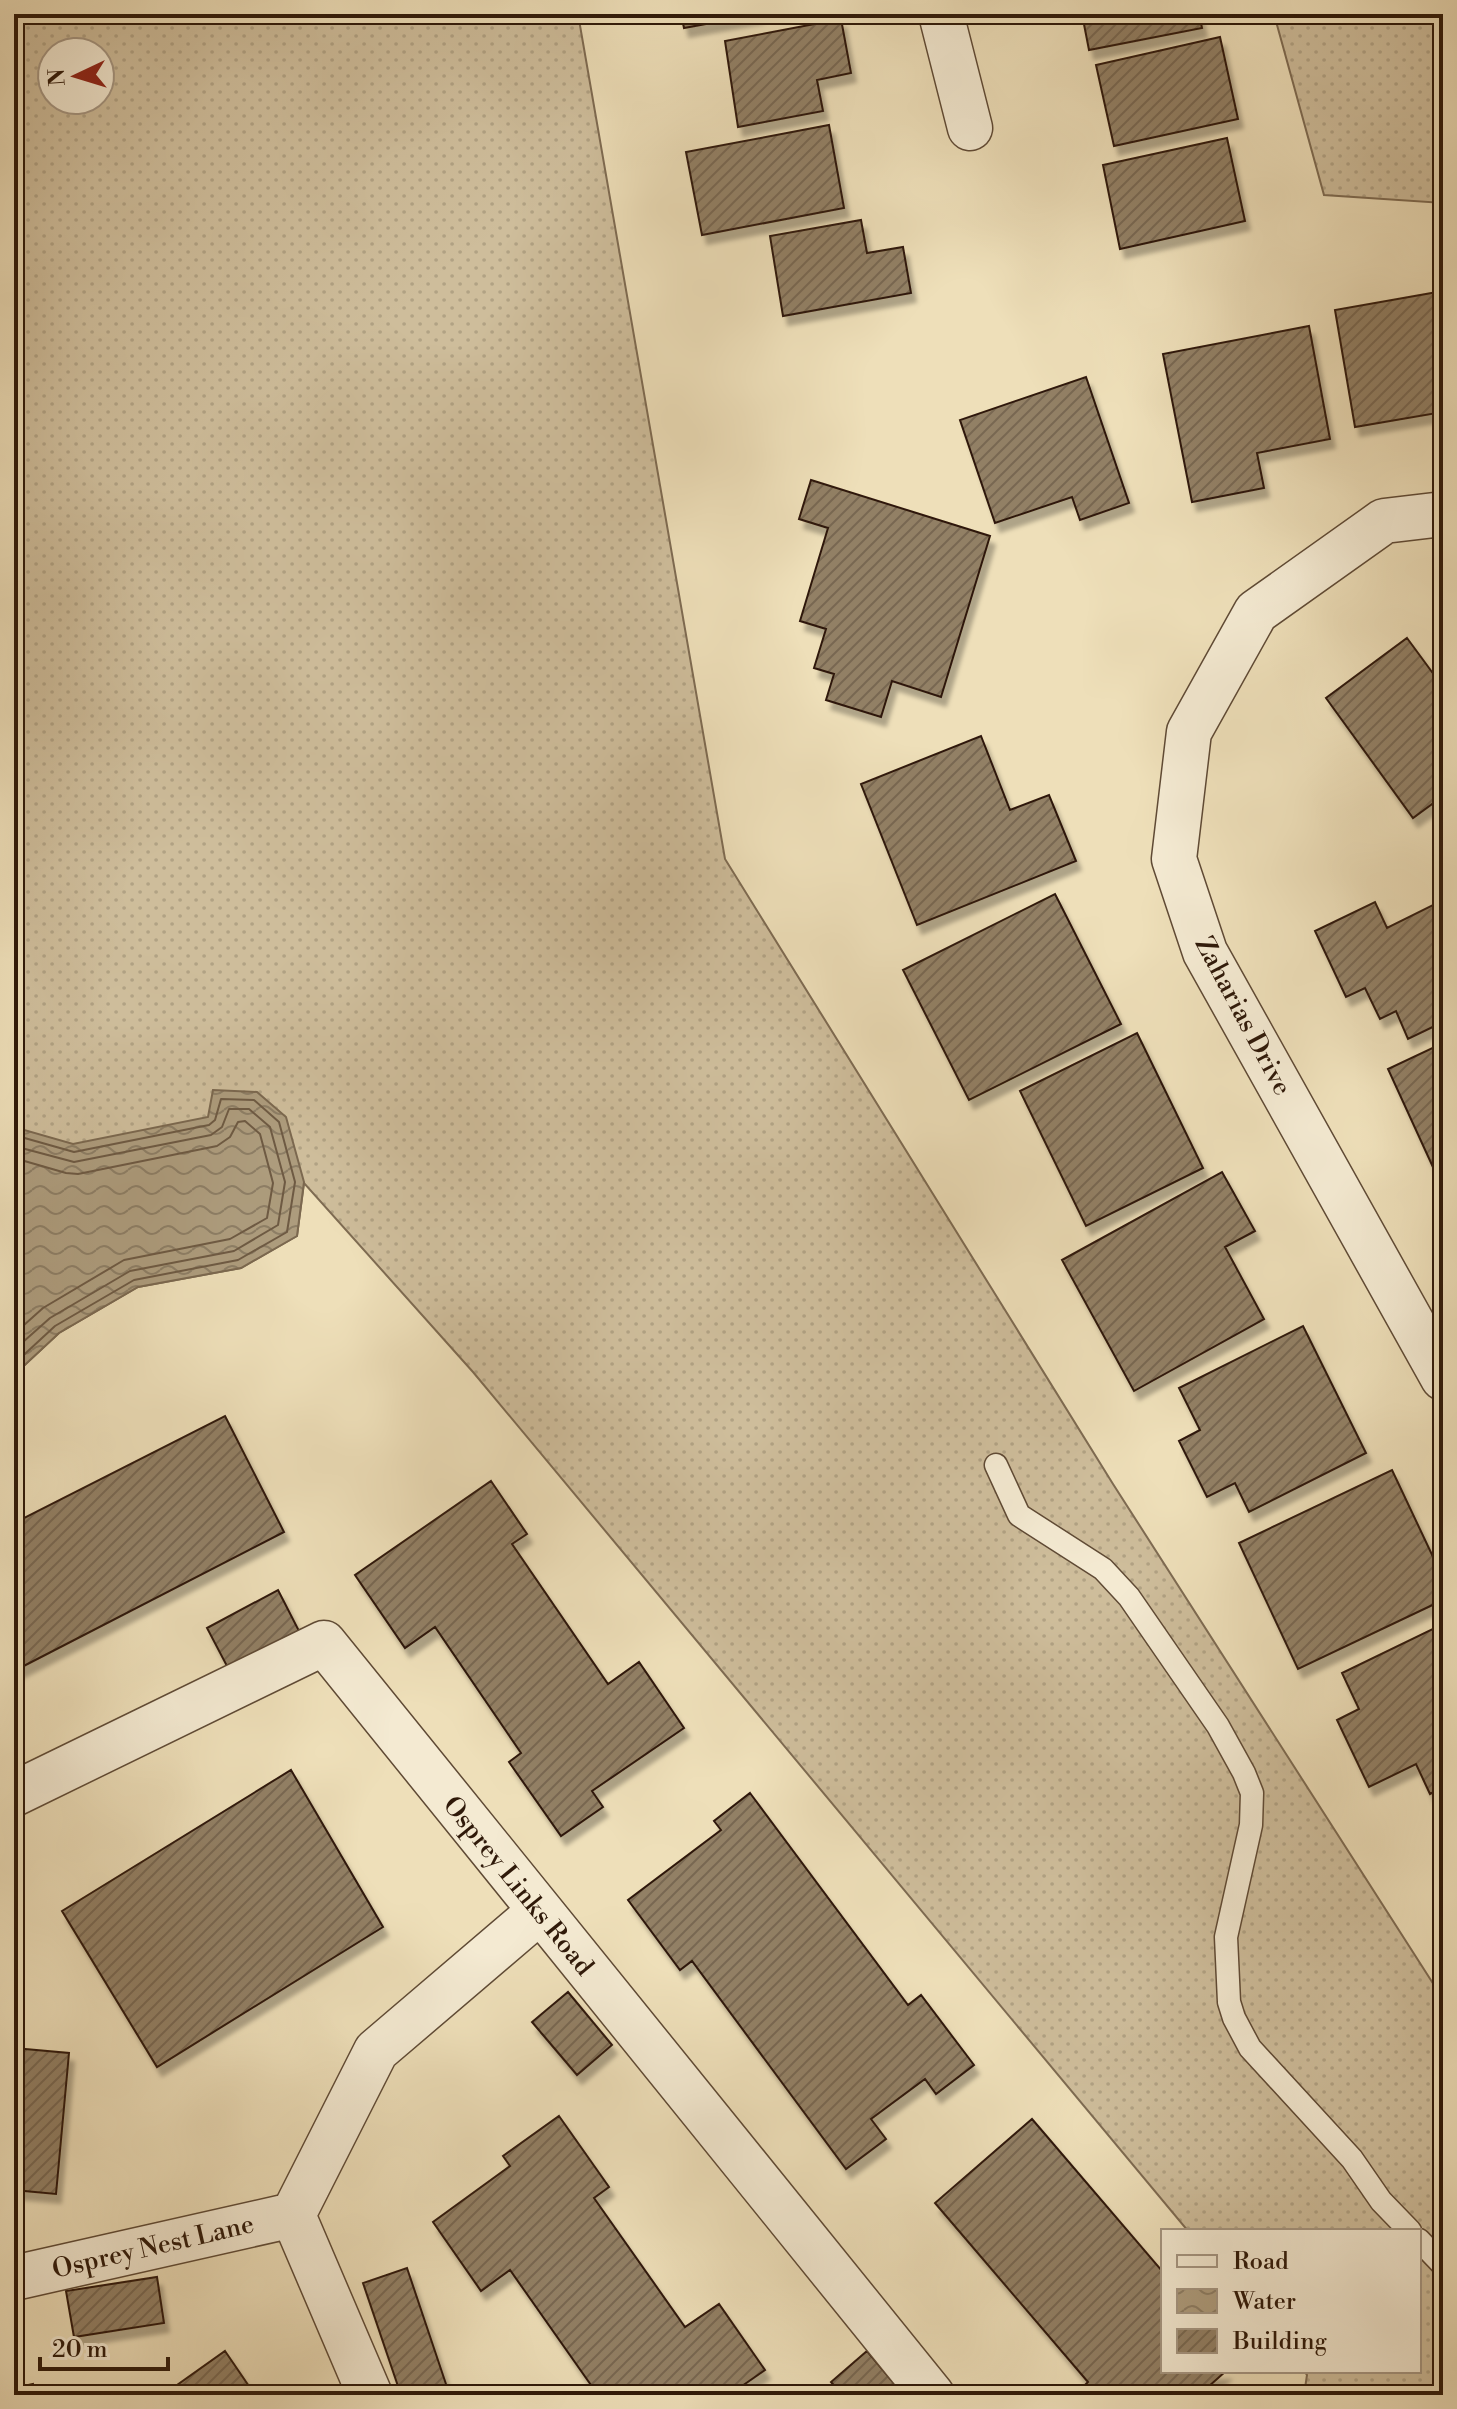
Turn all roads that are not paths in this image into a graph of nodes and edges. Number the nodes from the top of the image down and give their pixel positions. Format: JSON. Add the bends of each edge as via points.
{"nodes":[{"id":1,"x":941,"y":14,"type":"edge"},
{"id":2,"x":970,"y":128,"type":"dead end"},
{"id":3,"x":1443,"y":514,"type":"edge"},
{"id":4,"x":1443,"y":1378,"type":"edge"},
{"id":5,"x":996,"y":1465,"type":"dead end"},
{"id":6,"x":14,"y":1794,"type":"edge"},
{"id":7,"x":540,"y":1911,"type":"junction"},
{"id":8,"x":293,"y":2215,"type":"junction"},
{"id":9,"x":1408,"y":2229,"type":"edge"},
{"id":10,"x":1421,"y":2242,"type":"edge"},
{"id":11,"x":1443,"y":2265,"type":"edge"},
{"id":12,"x":14,"y":2278,"type":"edge"},
{"id":13,"x":370,"y":2395,"type":"edge"},
{"id":14,"x":932,"y":2395,"type":"edge"}],
"edges":[{"from":1,"to":2,"type":"street"},
{"from":3,"to":4,"type":"street","name":"Zaharias Drive","via":[[1384,521],[1256,612],[1189,732],[1174,859],[1205,952]]},
{"from":5,"to":9,"type":"lane","via":[[1019,1515],[1103,1569],[1129,1597],[1244,1773],[1252,1793],[1251,1825],[1226,1937],[1234,2018],[1250,2048]]},
{"from":6,"to":7,"type":"street","name":"Osprey Links Road","via":[[324,1643]]},
{"from":7,"to":8,"type":"street","via":[[376,2051]]},
{"from":7,"to":14,"type":"street","name":"Osprey Links Road"},
{"from":8,"to":12,"type":"street","name":"Osprey Nest Lane"},
{"from":8,"to":13,"type":"street"},
{"from":10,"to":11,"type":"lane"}]}
